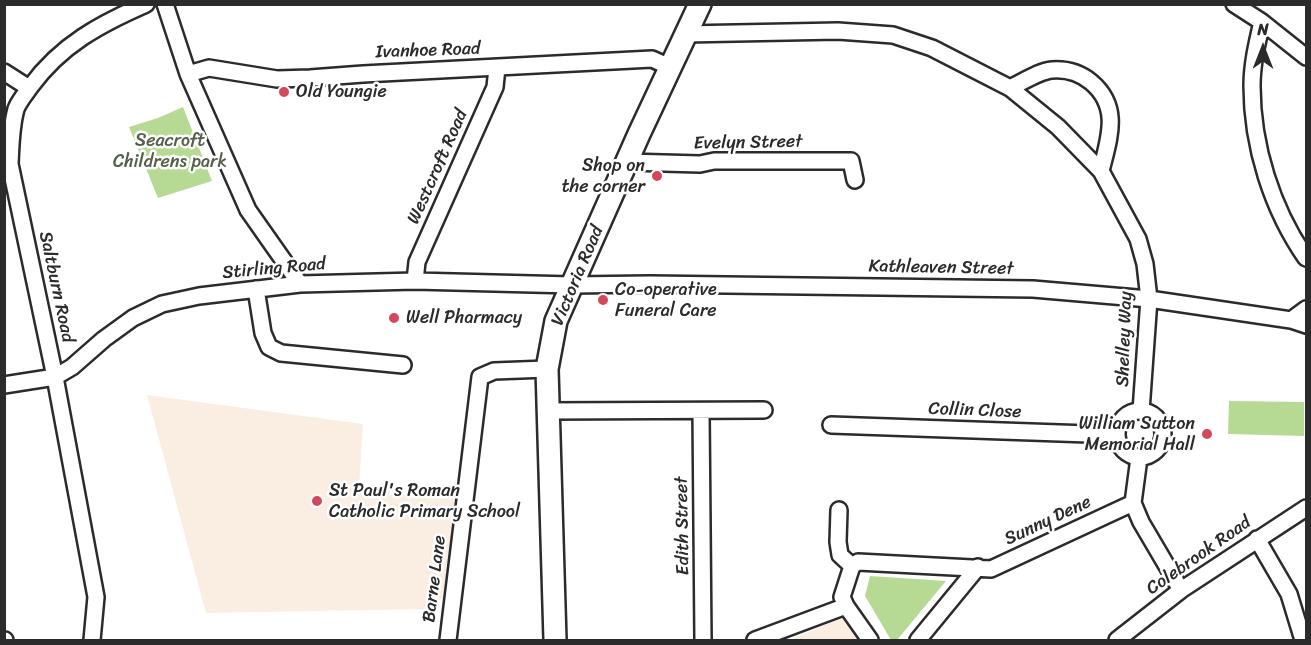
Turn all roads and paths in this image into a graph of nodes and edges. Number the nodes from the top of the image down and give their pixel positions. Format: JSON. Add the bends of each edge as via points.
{"nodes":[{"id":1,"x":146,"y":4,"type":"edge"},
{"id":2,"x":165,"y":4,"type":"edge"},
{"id":3,"x":700,"y":4,"type":"edge"},
{"id":4,"x":1234,"y":4,"type":"edge"},
{"id":5,"x":1262,"y":22,"type":"junction"},
{"id":6,"x":685,"y":34,"type":"junction"},
{"id":7,"x":1306,"y":57,"type":"edge"},
{"id":8,"x":670,"y":67,"type":"junction"},
{"id":9,"x":496,"y":68,"type":"junction"},
{"id":10,"x":4,"y":72,"type":"edge"},
{"id":11,"x":189,"y":74,"type":"junction"},
{"id":12,"x":29,"y":88,"type":"junction"},
{"id":13,"x":1010,"y":88,"type":"junction"},
{"id":14,"x":627,"y":162,"type":"junction"},
{"id":15,"x":1101,"y":171,"type":"junction"},
{"id":16,"x":855,"y":180,"type":"dead end"},
{"id":17,"x":1306,"y":258,"type":"edge"},
{"id":18,"x":415,"y":281,"type":"junction"},
{"id":19,"x":300,"y":284,"type":"junction"},
{"id":20,"x":572,"y":285,"type":"junction"},
{"id":21,"x":256,"y":289,"type":"junction"},
{"id":22,"x":1149,"y":299,"type":"junction"},
{"id":23,"x":1306,"y":309,"type":"edge"},
{"id":24,"x":1291,"y":320,"type":"junction"},
{"id":25,"x":1306,"y":324,"type":"edge"},
{"id":26,"x":396,"y":360,"type":"dead end"},
{"id":27,"x":548,"y":369,"type":"junction"},
{"id":28,"x":55,"y":377,"type":"junction"},
{"id":29,"x":4,"y":386,"type":"edge"},
{"id":30,"x":764,"y":410,"type":"dead end"},
{"id":31,"x":548,"y":411,"type":"junction"},
{"id":32,"x":1141,"y":411,"type":"junction"},
{"id":33,"x":701,"y":412,"type":"junction"},
{"id":34,"x":831,"y":425,"type":"dead end"},
{"id":35,"x":1117,"y":435,"type":"junction"},
{"id":36,"x":1139,"y":458,"type":"junction"},
{"id":37,"x":1133,"y":503,"type":"junction"},
{"id":38,"x":1306,"y":508,"type":"edge"},
{"id":39,"x":840,"y":510,"type":"dead end"},
{"id":40,"x":1257,"y":539,"type":"junction"},
{"id":41,"x":852,"y":566,"type":"junction"},
{"id":42,"x":978,"y":567,"type":"junction"},
{"id":43,"x":1181,"y":590,"type":"junction"},
{"id":44,"x":846,"y":606,"type":"junction"},
{"id":45,"x":92,"y":640,"type":"edge"},
{"id":46,"x":448,"y":640,"type":"edge"},
{"id":47,"x":555,"y":640,"type":"edge"},
{"id":48,"x":703,"y":640,"type":"edge"},
{"id":49,"x":755,"y":640,"type":"edge"},
{"id":50,"x":870,"y":640,"type":"edge"},
{"id":51,"x":918,"y":640,"type":"edge"},
{"id":52,"x":1117,"y":640,"type":"edge"},
{"id":53,"x":1303,"y":640,"type":"edge"}],
"edges":[{"from":1,"to":12,"type":"street","name":"Saltburn Road","via":[[100,25],[69,46],[45,66]]},
{"from":2,"to":11,"type":"street"},
{"from":3,"to":6,"type":"street","name":"Victoria Road"},
{"from":4,"to":5,"type":"street"},
{"from":5,"to":7,"type":"street"},
{"from":5,"to":17,"type":"street","via":[[1253,66],[1254,119],[1277,208]]},
{"from":6,"to":8,"type":"street","name":"Victoria Road"},
{"from":6,"to":13,"type":"street","name":"Shelley Way","via":[[838,31],[892,35],[932,48]]},
{"from":8,"to":9,"type":"street","name":"Ivanhoe Road","via":[[652,59]]},
{"from":8,"to":14,"type":"street","name":"Victoria Road"},
{"from":9,"to":11,"type":"street","name":"Ivanhoe Road","via":[[277,79],[208,68]]},
{"from":9,"to":18,"type":"street","name":"Westcroft Road","via":[[495,87],[417,262]]},
{"from":10,"to":12,"type":"street"},
{"from":11,"to":19,"type":"street","via":[[248,210]]},
{"from":12,"to":28,"type":"street","name":"Saltburn Road","via":[[17,107],[11,131],[10,164]]},
{"from":13,"to":15,"type":"street","name":"Shelley Way","via":[[1058,127]]},
{"from":13,"to":15,"type":"street","via":[[1050,70],[1067,70],[1100,89],[1110,106],[1111,124]]},
{"from":14,"to":16,"type":"street","name":"Evelyn Street","via":[[851,161]]},
{"from":14,"to":20,"type":"street","name":"Victoria Road"},
{"from":15,"to":22,"type":"street","name":"Shelley Way","via":[[1138,239]]},
{"from":18,"to":19,"type":"street","name":"Stirling Road"},
{"from":18,"to":20,"type":"street","name":"Stirling Road"},
{"from":19,"to":21,"type":"street","name":"Stirling Road"},
{"from":20,"to":22,"type":"street","name":"Kathleaven Street","via":[[1033,289]]},
{"from":20,"to":27,"type":"street","name":"Victoria Road","via":[[556,321]]},
{"from":21,"to":26,"type":"street","via":[[262,333],[269,347],[281,353]]},
{"from":21,"to":28,"type":"street","name":"Stirling Road","via":[[162,304],[133,318],[72,368]]},
{"from":22,"to":24,"type":"street","name":"Kathleaven Street"},
{"from":22,"to":32,"type":"street","name":"Shelley Way"},
{"from":23,"to":24,"type":"street"},
{"from":24,"to":25,"type":"street","name":"Kathleaven Street"},
{"from":27,"to":31,"type":"street","name":"Victoria Road"},
{"from":27,"to":46,"type":"street","name":"Barne Lane","via":[[494,371],[480,377]]},
{"from":28,"to":29,"type":"street","name":"Stirling Road"},
{"from":28,"to":45,"type":"street","name":"Saltburn Road","via":[[96,597]]},
{"from":30,"to":33,"type":"street"},
{"from":31,"to":33,"type":"street"},
{"from":31,"to":47,"type":"street","name":"Victoria Road"},
{"from":32,"to":35,"type":"street","name":"Shelley Way","via":[[1127,415]]},
{"from":32,"to":36,"type":"street","name":"Shelley Way","via":[[1160,424],[1163,439],[1154,453]]},
{"from":33,"to":48,"type":"street","name":"Edith Street"},
{"from":34,"to":35,"type":"street","name":"Collin Close"},
{"from":35,"to":36,"type":"street","via":[[1126,453]]},
{"from":36,"to":37,"type":"street"},
{"from":37,"to":42,"type":"street","name":"Sunny Dene","via":[[992,569]]},
{"from":37,"to":43,"type":"street"},
{"from":38,"to":40,"type":"street","name":"Colebrook Road"},
{"from":39,"to":41,"type":"street","via":[[840,555]]},
{"from":40,"to":43,"type":"street","name":"Colebrook Road"},
{"from":40,"to":53,"type":"street","via":[[1289,594]]},
{"from":41,"to":42,"type":"street","name":"Sunny Dene","via":[[858,562]]},
{"from":41,"to":44,"type":"street","via":[[842,597]]},
{"from":42,"to":51,"type":"street"},
{"from":43,"to":52,"type":"street","name":"Colebrook Road"},
{"from":44,"to":49,"type":"street"},
{"from":44,"to":50,"type":"street"}]}
